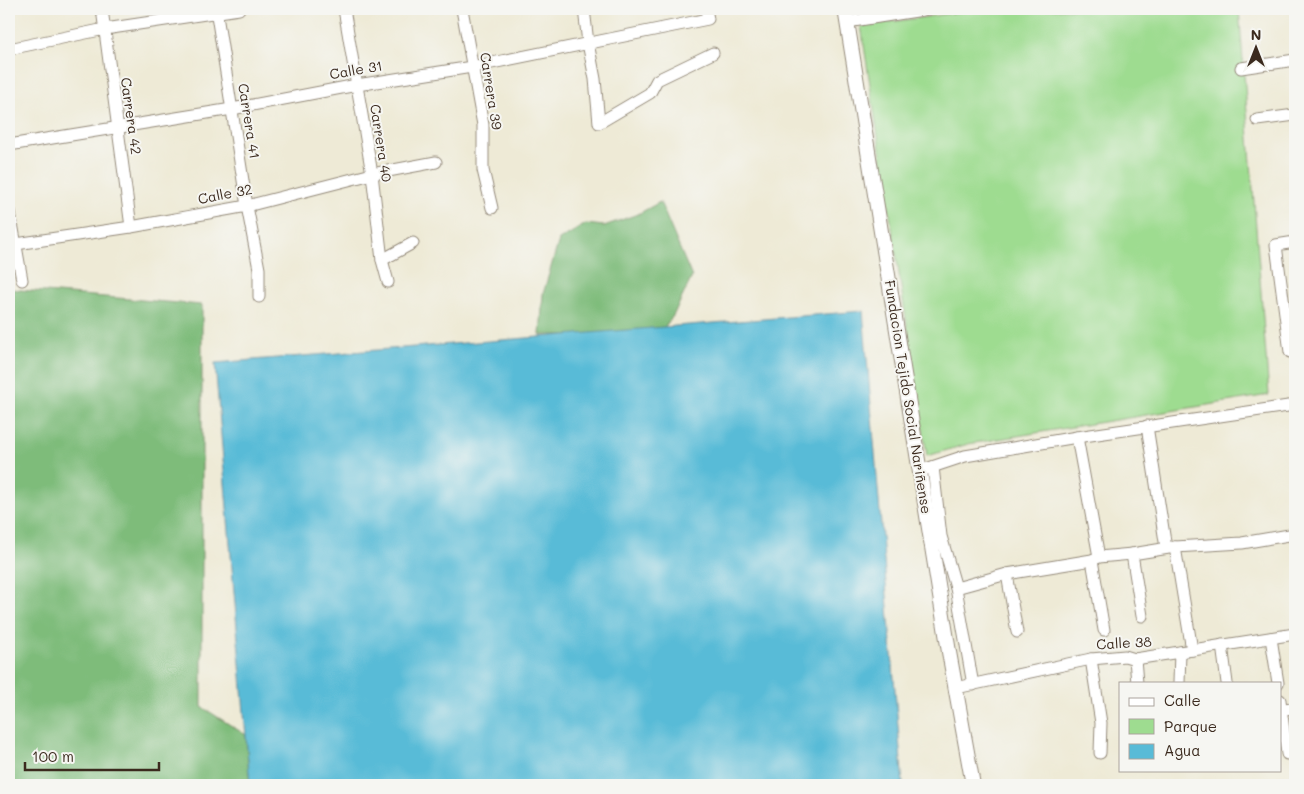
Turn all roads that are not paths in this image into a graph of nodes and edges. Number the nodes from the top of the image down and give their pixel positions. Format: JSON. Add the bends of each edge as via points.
{"nodes":[{"id":1,"x":102,"y":9,"type":"edge"},
{"id":2,"x":239,"y":9,"type":"edge"},
{"id":3,"x":344,"y":9,"type":"edge"},
{"id":4,"x":462,"y":9,"type":"edge"},
{"id":5,"x":584,"y":9,"type":"edge"},
{"id":6,"x":929,"y":9,"type":"edge"},
{"id":7,"x":216,"y":11,"type":"edge"},
{"id":8,"x":707,"y":14,"type":"edge"},
{"id":9,"x":846,"y":15,"type":"edge"},
{"id":10,"x":105,"y":29,"type":"junction"},
{"id":11,"x":588,"y":44,"type":"junction"},
{"id":12,"x":9,"y":49,"type":"edge"},
{"id":13,"x":713,"y":53,"type":"dead end"},
{"id":14,"x":1295,"y":60,"type":"edge"},
{"id":15,"x":472,"y":68,"type":"junction"},
{"id":16,"x":1241,"y":68,"type":"dead end"},
{"id":17,"x":357,"y":85,"type":"junction"},
{"id":18,"x":232,"y":109,"type":"junction"},
{"id":19,"x":1295,"y":115,"type":"edge"},
{"id":20,"x":1257,"y":120,"type":"dead end"},
{"id":21,"x":117,"y":128,"type":"junction"},
{"id":22,"x":9,"y":145,"type":"edge"},
{"id":23,"x":436,"y":162,"type":"dead end"},
{"id":24,"x":372,"y":174,"type":"junction"},
{"id":25,"x":9,"y":206,"type":"edge"},
{"id":26,"x":247,"y":206,"type":"junction"},
{"id":27,"x":492,"y":208,"type":"dead end"},
{"id":28,"x":131,"y":227,"type":"junction"},
{"id":29,"x":1295,"y":242,"type":"edge"},
{"id":30,"x":413,"y":243,"type":"dead end"},
{"id":31,"x":16,"y":244,"type":"junction"},
{"id":32,"x":382,"y":260,"type":"junction"},
{"id":33,"x":22,"y":280,"type":"dead end"},
{"id":34,"x":388,"y":282,"type":"dead end"},
{"id":35,"x":259,"y":297,"type":"dead end"},
{"id":36,"x":1293,"y":351,"type":"edge"},
{"id":37,"x":1291,"y":406,"type":"edge"},
{"id":38,"x":1147,"y":426,"type":"junction"},
{"id":39,"x":1078,"y":437,"type":"junction"},
{"id":40,"x":926,"y":469,"type":"junction"},
{"id":41,"x":1295,"y":534,"type":"edge"},
{"id":42,"x":1170,"y":548,"type":"junction"},
{"id":43,"x":1132,"y":554,"type":"junction"},
{"id":44,"x":1095,"y":558,"type":"junction"},
{"id":45,"x":1007,"y":574,"type":"junction"},
{"id":46,"x":956,"y":588,"type":"junction"},
{"id":47,"x":1142,"y":616,"type":"dead end"},
{"id":48,"x":1104,"y":630,"type":"dead end"},
{"id":49,"x":1017,"y":632,"type":"dead end"},
{"id":50,"x":1295,"y":634,"type":"edge"},
{"id":51,"x":1270,"y":638,"type":"junction"},
{"id":52,"x":1222,"y":646,"type":"junction"},
{"id":53,"x":1192,"y":650,"type":"junction"},
{"id":54,"x":1180,"y":652,"type":"junction"},
{"id":55,"x":1091,"y":660,"type":"junction"},
{"id":56,"x":1135,"y":660,"type":"junction"},
{"id":57,"x":1137,"y":682,"type":"edge"},
{"id":58,"x":1179,"y":682,"type":"edge"},
{"id":59,"x":1228,"y":682,"type":"edge"},
{"id":60,"x":1278,"y":682,"type":"edge"},
{"id":61,"x":973,"y":685,"type":"junction"},
{"id":62,"x":956,"y":688,"type":"junction"},
{"id":63,"x":1282,"y":704,"type":"edge"},
{"id":64,"x":1295,"y":708,"type":"edge"},
{"id":65,"x":1282,"y":712,"type":"edge"},
{"id":66,"x":1100,"y":752,"type":"dead end"},
{"id":67,"x":1287,"y":754,"type":"edge"},
{"id":68,"x":973,"y":785,"type":"edge"}],
"edges":[{"from":1,"to":10,"type":"street","name":"Carrera 42"},
{"from":2,"to":7,"type":"street"},
{"from":3,"to":17,"type":"street","name":"Carrera 40"},
{"from":4,"to":15,"type":"street","name":"Carrera 39"},
{"from":5,"to":11,"type":"street"},
{"from":6,"to":9,"type":"street"},
{"from":7,"to":10,"type":"street"},
{"from":7,"to":18,"type":"street","name":"Carrera 41"},
{"from":8,"to":11,"type":"street","name":"Calle 31"},
{"from":9,"to":40,"type":"main road","name":"Fundacion Tejido Social Nariñense"},
{"from":10,"to":12,"type":"street"},
{"from":10,"to":21,"type":"street","name":"Carrera 42"},
{"from":11,"to":13,"type":"street","via":[[599,123],[650,93],[657,80]]},
{"from":11,"to":15,"type":"street","name":"Calle 31"},
{"from":14,"to":16,"type":"street"},
{"from":15,"to":17,"type":"street","name":"Calle 31"},
{"from":15,"to":27,"type":"street","name":"Carrera 39","via":[[483,126],[483,170]]},
{"from":17,"to":18,"type":"street","name":"Calle 31"},
{"from":17,"to":24,"type":"street","name":"Carrera 40"},
{"from":18,"to":21,"type":"street","name":"Calle 31"},
{"from":18,"to":26,"type":"street","name":"Carrera 41"},
{"from":19,"to":20,"type":"street"},
{"from":21,"to":22,"type":"street","name":"Calle 31"},
{"from":21,"to":28,"type":"street","name":"Carrera 42"},
{"from":23,"to":24,"type":"street","name":"Calle 32"},
{"from":24,"to":26,"type":"street","name":"Calle 32"},
{"from":24,"to":32,"type":"street","name":"Carrera 40"},
{"from":25,"to":31,"type":"street"},
{"from":26,"to":28,"type":"street","name":"Calle 32"},
{"from":26,"to":35,"type":"street","name":"Carrera 41","via":[[259,269]]},
{"from":28,"to":31,"type":"street","name":"Calle 32"},
{"from":29,"to":36,"type":"street","via":[[1276,245]]},
{"from":30,"to":32,"type":"street"},
{"from":31,"to":33,"type":"street"},
{"from":32,"to":34,"type":"street","name":"Carrera 40"},
{"from":37,"to":38,"type":"street"},
{"from":38,"to":39,"type":"street"},
{"from":38,"to":42,"type":"street"},
{"from":39,"to":40,"type":"street","via":[[965,456]]},
{"from":39,"to":44,"type":"street"},
{"from":40,"to":46,"type":"street"},
{"from":40,"to":62,"type":"main road","name":"Fundacion Tejido Social Nariñense"},
{"from":41,"to":42,"type":"street","via":[[1242,543]]},
{"from":42,"to":43,"type":"street"},
{"from":42,"to":53,"type":"street"},
{"from":43,"to":44,"type":"street"},
{"from":43,"to":47,"type":"street"},
{"from":44,"to":45,"type":"street"},
{"from":44,"to":48,"type":"street"},
{"from":45,"to":46,"type":"street"},
{"from":45,"to":49,"type":"street"},
{"from":46,"to":61,"type":"street"},
{"from":50,"to":51,"type":"street","name":"Calle 38"},
{"from":51,"to":52,"type":"street","name":"Calle 38"},
{"from":51,"to":60,"type":"street"},
{"from":52,"to":53,"type":"street","name":"Calle 38"},
{"from":52,"to":59,"type":"street"},
{"from":53,"to":54,"type":"street","name":"Calle 38"},
{"from":54,"to":56,"type":"street","name":"Calle 38"},
{"from":54,"to":58,"type":"street"},
{"from":55,"to":56,"type":"street","name":"Calle 38","via":[[1125,656]]},
{"from":55,"to":61,"type":"street","name":"Calle 38"},
{"from":55,"to":66,"type":"street","via":[[1101,723]]},
{"from":56,"to":57,"type":"street"},
{"from":61,"to":62,"type":"street","name":"Calle 38"},
{"from":62,"to":68,"type":"main road","name":"Fundacion Tejido Social Nariñense"},
{"from":63,"to":64,"type":"street"},
{"from":65,"to":67,"type":"street"}]}
